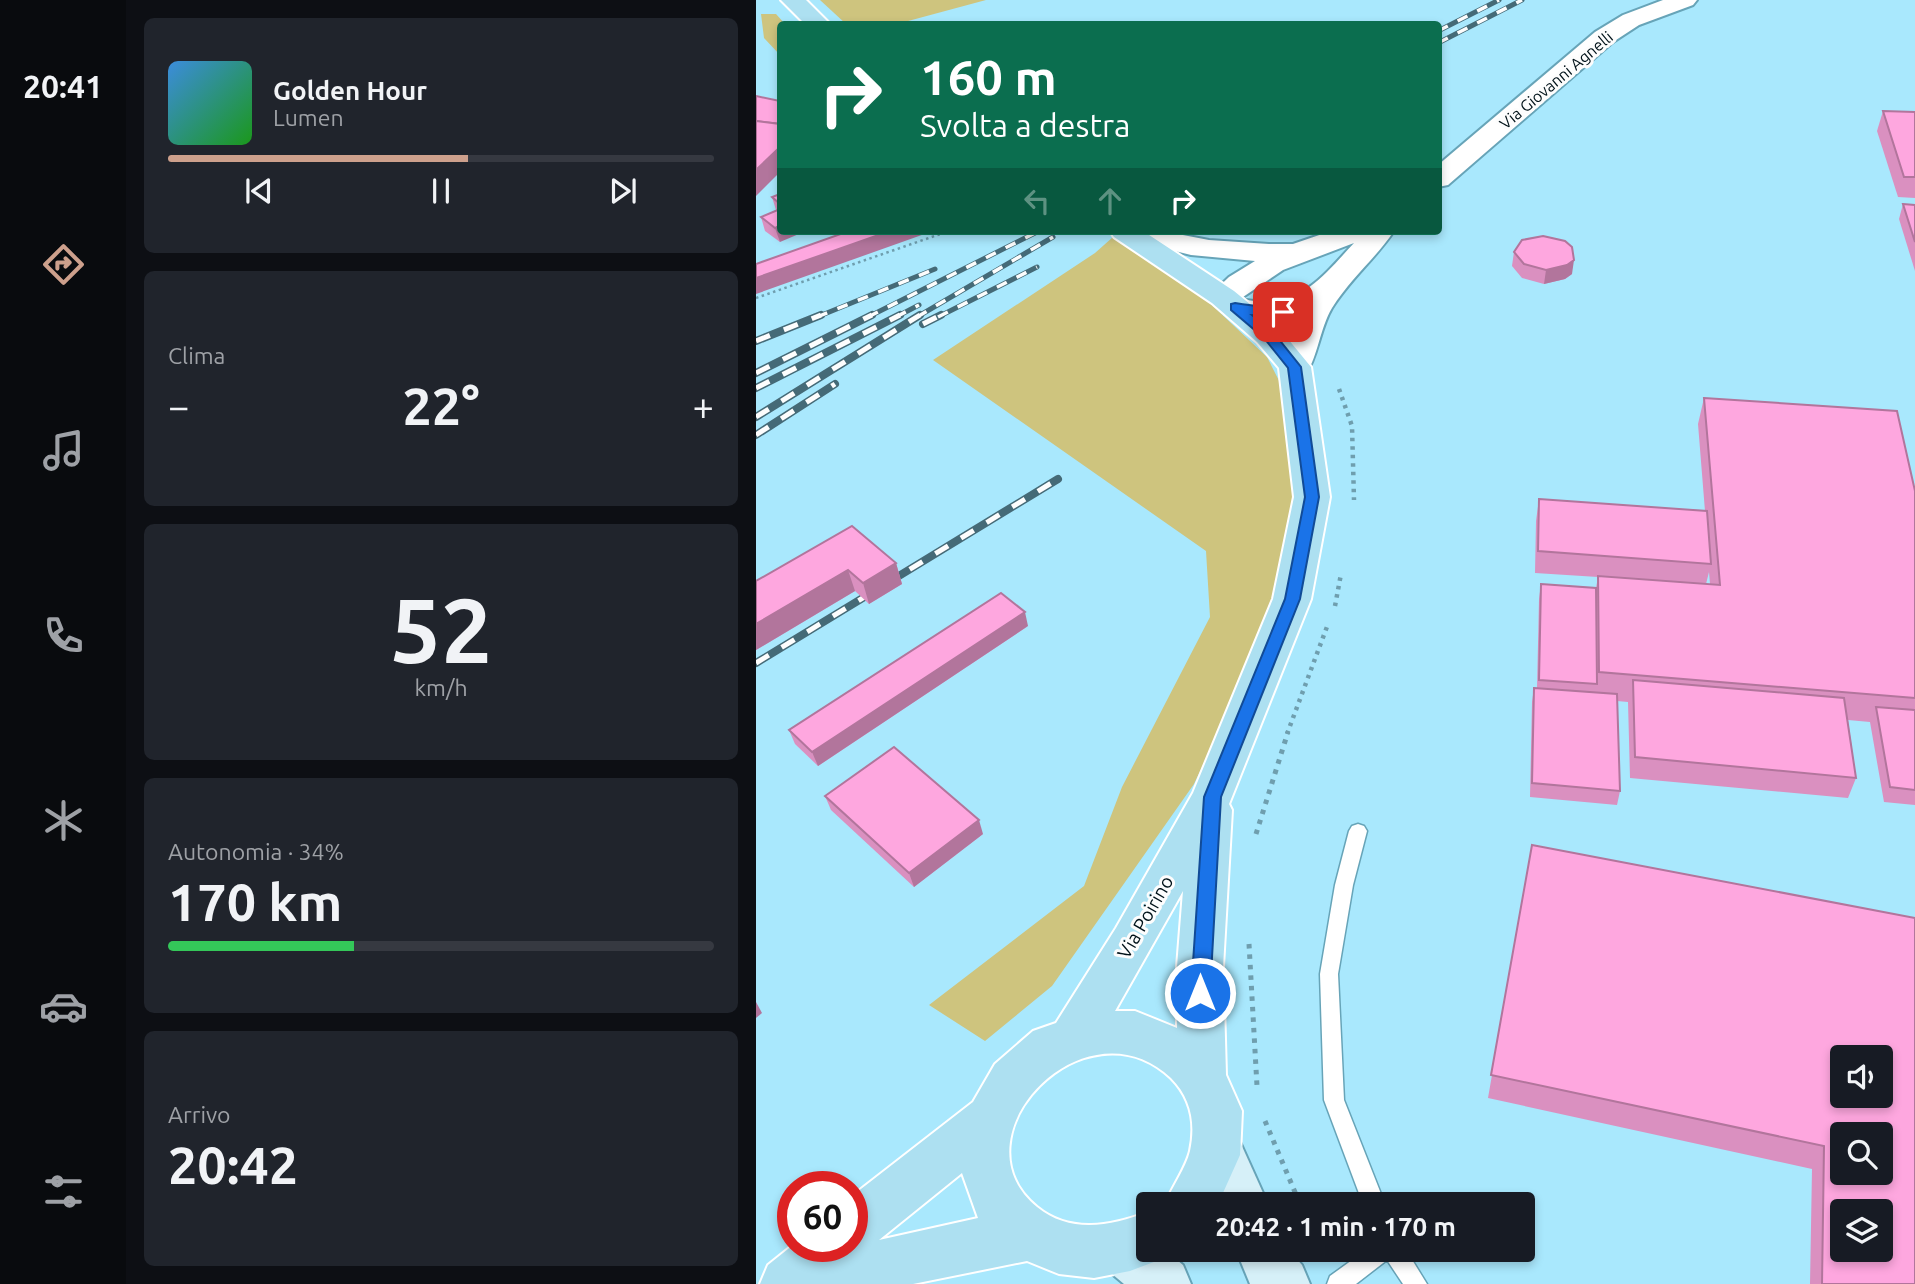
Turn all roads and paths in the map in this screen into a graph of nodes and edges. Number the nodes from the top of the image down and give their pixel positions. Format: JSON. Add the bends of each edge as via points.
{"nodes":[{"id":1,"x":793,"y":0,"type":"edge"},
{"id":2,"x":1685,"y":0,"type":"edge"},
{"id":3,"x":815,"y":21,"type":"edge"},
{"id":4,"x":1442,"y":176,"type":"edge"},
{"id":5,"x":937,"y":235,"type":"edge"},
{"id":6,"x":1132,"y":235,"type":"edge"},
{"id":7,"x":1141,"y":235,"type":"edge"},
{"id":8,"x":1349,"y":235,"type":"edge"},
{"id":9,"x":1376,"y":235,"type":"edge"},
{"id":10,"x":1292,"y":252,"type":"junction"},
{"id":11,"x":1328,"y":289,"type":"junction"},
{"id":12,"x":756,"y":298,"type":"edge"},
{"id":13,"x":1229,"y":302,"type":"junction"},
{"id":14,"x":1295,"y":367,"type":"junction"},
{"id":15,"x":1338,"y":387,"type":"dead end"},
{"id":16,"x":1352,"y":514,"type":"dead end"},
{"id":17,"x":1343,"y":564,"type":"dead end"},
{"id":18,"x":1212,"y":797,"type":"junction"},
{"id":19,"x":1358,"y":831,"type":"dead end"},
{"id":20,"x":1255,"y":841,"type":"dead end"},
{"id":21,"x":1249,"y":936,"type":"dead end"},
{"id":22,"x":1074,"y":1036,"type":"junction"},
{"id":23,"x":1202,"y":1073,"type":"junction"},
{"id":24,"x":1257,"y":1088,"type":"dead end"},
{"id":25,"x":1263,"y":1115,"type":"dead end"},
{"id":26,"x":989,"y":1119,"type":"junction"},
{"id":27,"x":1218,"y":1150,"type":"junction"},
{"id":28,"x":1200,"y":1192,"type":"edge"},
{"id":29,"x":1237,"y":1192,"type":"edge"},
{"id":30,"x":1295,"y":1192,"type":"edge"},
{"id":31,"x":1369,"y":1192,"type":"edge"},
{"id":32,"x":868,"y":1216,"type":"edge"},
{"id":33,"x":1028,"y":1235,"type":"junction"},
{"id":34,"x":1136,"y":1244,"type":"edge"},
{"id":35,"x":813,"y":1262,"type":"edge"},
{"id":36,"x":1149,"y":1262,"type":"edge"},
{"id":37,"x":1267,"y":1262,"type":"edge"},
{"id":38,"x":1367,"y":1262,"type":"edge"},
{"id":39,"x":1401,"y":1262,"type":"edge"},
{"id":40,"x":787,"y":1284,"type":"edge"},
{"id":41,"x":825,"y":1284,"type":"edge"},
{"id":42,"x":1164,"y":1284,"type":"edge"},
{"id":43,"x":1283,"y":1284,"type":"edge"},
{"id":44,"x":1338,"y":1284,"type":"edge"},
{"id":45,"x":1416,"y":1284,"type":"edge"}],
"edges":[{"from":1,"to":3,"type":"main road"},
{"from":2,"to":4,"type":"street","name":"Via Giovanni Agnelli","via":[[1631,20],[1604,37]]},
{"from":5,"to":12,"type":"path"},
{"from":6,"to":13,"type":"main road"},
{"from":7,"to":10,"type":"street","via":[[1215,252]]},
{"from":8,"to":10,"type":"street"},
{"from":9,"to":11,"type":"street"},
{"from":10,"to":13,"type":"street","via":[[1253,272]]},
{"from":11,"to":13,"type":"street","via":[[1283,312],[1263,313]]},
{"from":11,"to":14,"type":"street","via":[[1299,338]]},
{"from":13,"to":14,"type":"main road","via":[[1268,335]]},
{"from":14,"to":18,"type":"main road","name":"Via Poirino","via":[[1312,497],[1292,599]]},
{"from":15,"to":16,"type":"path","via":[[1352,426],[1356,488]]},
{"from":17,"to":20,"type":"path","via":[[1336,602],[1287,734]]},
{"from":18,"to":22,"type":"main road","name":"Via Poirino"},
{"from":18,"to":23,"type":"main road","name":"Via Poirino","via":[[1200,967]]},
{"from":19,"to":31,"type":"lane","via":[[1329,974],[1334,1100]]},
{"from":21,"to":24,"type":"path"},
{"from":22,"to":23,"type":"main road","name":"Via Poirino","via":[[1110,1030],[1146,1034],[1178,1049]]},
{"from":22,"to":26,"type":"main road","name":"Via Poirino","via":[[1022,1067]]},
{"from":23,"to":27,"type":"main road","name":"Via Poirino","via":[[1220,1122]]},
{"from":25,"to":30,"type":"path"},
{"from":26,"to":32,"type":"main road"},
{"from":26,"to":33,"type":"main road","name":"Via Poirino","via":[[984,1152],[989,1184],[1004,1212]]},
{"from":27,"to":28,"type":"main road","name":"Via Poirino"},
{"from":27,"to":29,"type":"main road","name":"Via Poirino"},
{"from":33,"to":34,"type":"main road","name":"Via Poirino","via":[[1057,1249],[1091,1253]]},
{"from":33,"to":41,"type":"main road","via":[[905,1259]]},
{"from":35,"to":40,"type":"main road"},
{"from":36,"to":42,"type":"main road","name":"Via Poirino"},
{"from":37,"to":43,"type":"main road"},
{"from":38,"to":44,"type":"lane"},
{"from":39,"to":45,"type":"lane"}]}
